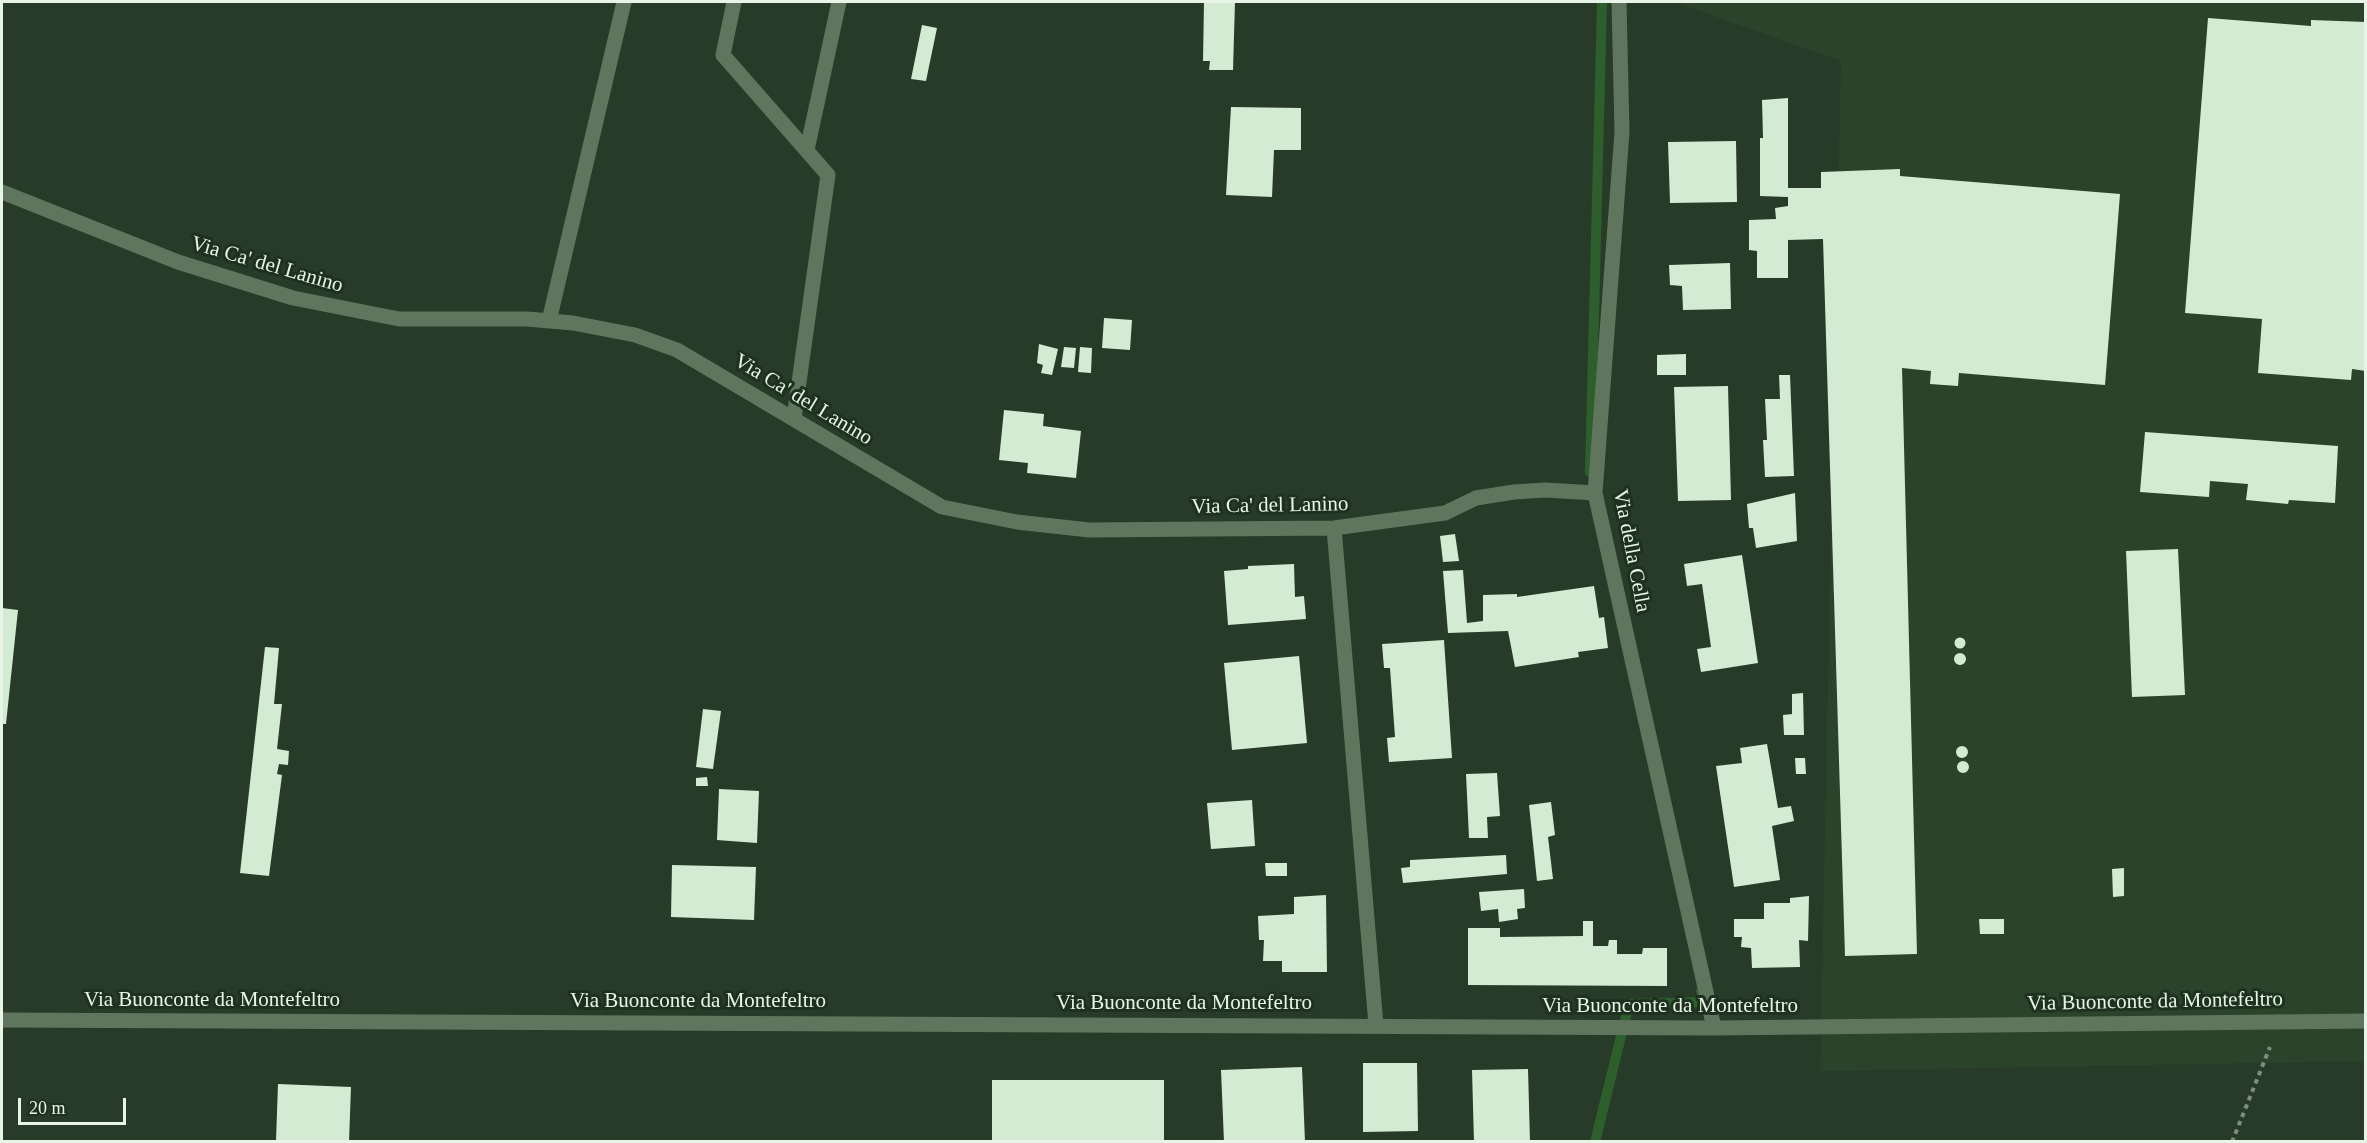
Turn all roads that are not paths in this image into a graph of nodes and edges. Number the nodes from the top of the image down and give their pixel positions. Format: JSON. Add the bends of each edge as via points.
{"nodes":[{"id":1,"x":624,"y":2,"type":"edge"},
{"id":2,"x":734,"y":2,"type":"edge"},
{"id":3,"x":839,"y":2,"type":"edge"},
{"id":4,"x":1619,"y":2,"type":"edge"},
{"id":5,"x":807,"y":150,"type":"junction"},
{"id":6,"x":2,"y":192,"type":"edge"},
{"id":7,"x":549,"y":321,"type":"junction"},
{"id":8,"x":794,"y":418,"type":"junction"},
{"id":9,"x":1595,"y":494,"type":"junction"},
{"id":10,"x":1334,"y":528,"type":"junction"},
{"id":11,"x":2,"y":1020,"type":"edge"},
{"id":12,"x":2366,"y":1021,"type":"edge"},
{"id":13,"x":1376,"y":1025,"type":"junction"},
{"id":14,"x":1714,"y":1028,"type":"junction"}],
"edges":[{"from":1,"to":7,"type":"street"},
{"from":2,"to":5,"type":"street","via":[[723,55]]},
{"from":3,"to":5,"type":"street"},
{"from":4,"to":9,"type":"street","name":"Via della Cella","via":[[1622,132]]},
{"from":5,"to":8,"type":"street","via":[[828,175]]},
{"from":6,"to":7,"type":"street","name":"Via Ca' del Lanino","via":[[178,262],[293,298],[399,319]]},
{"from":7,"to":8,"type":"street","name":"Via Ca' del Lanino","via":[[635,335],[677,350]]},
{"from":8,"to":10,"type":"street","name":"Via Ca' del Lanino","via":[[942,507],[1017,522],[1089,530]]},
{"from":9,"to":10,"type":"street","name":"Via Ca' del Lanino","via":[[1514,492],[1476,498],[1445,513]]},
{"from":9,"to":14,"type":"street","name":"Via della Cella"},
{"from":10,"to":13,"type":"street"},
{"from":11,"to":13,"type":"street","name":"Via Buonconte da Montefeltro"},
{"from":12,"to":14,"type":"street","name":"Via Buonconte da Montefeltro"},
{"from":13,"to":14,"type":"street","name":"Via Buonconte da Montefeltro"}]}
